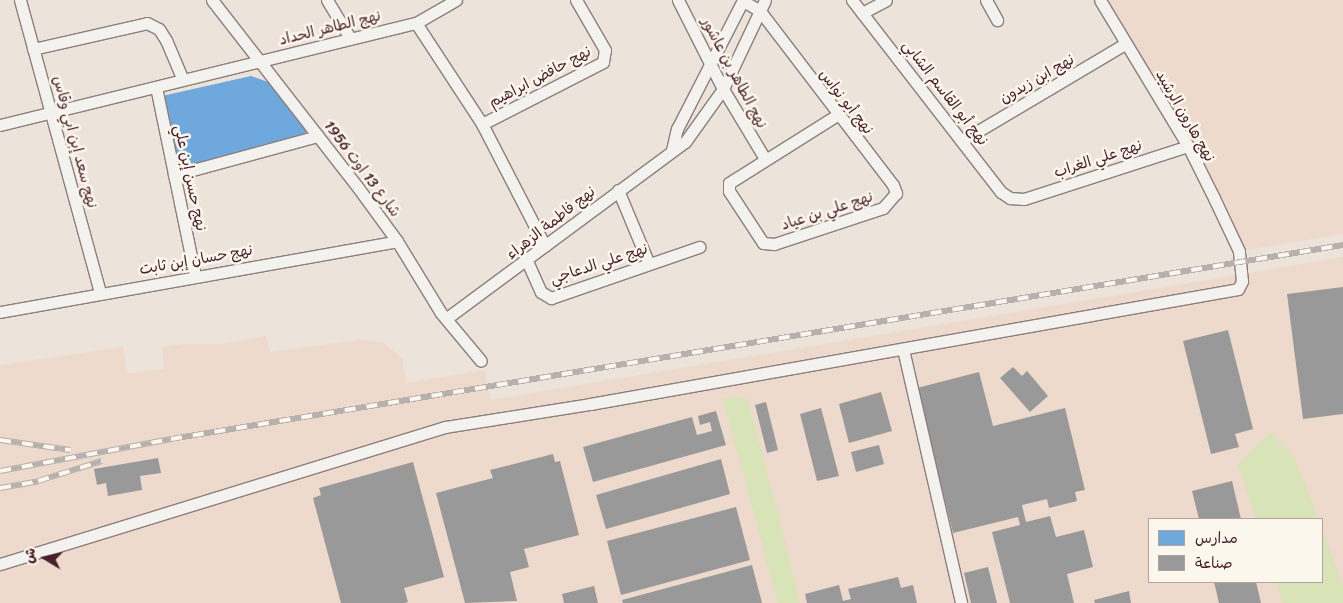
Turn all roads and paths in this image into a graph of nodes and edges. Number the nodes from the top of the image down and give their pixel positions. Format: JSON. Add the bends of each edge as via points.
{"nodes":[{"id":1,"x":20,"y":0,"type":"edge"},
{"id":2,"x":212,"y":0,"type":"edge"},
{"id":3,"x":327,"y":0,"type":"edge"},
{"id":4,"x":456,"y":0,"type":"edge"},
{"id":5,"x":576,"y":0,"type":"edge"},
{"id":6,"x":678,"y":0,"type":"edge"},
{"id":7,"x":765,"y":0,"type":"edge"},
{"id":8,"x":852,"y":0,"type":"edge"},
{"id":9,"x":886,"y":0,"type":"edge"},
{"id":10,"x":986,"y":0,"type":"edge"},
{"id":11,"x":1100,"y":0,"type":"edge"},
{"id":12,"x":743,"y":1,"type":"edge"},
{"id":13,"x":760,"y":11,"type":"junction"},
{"id":14,"x":862,"y":13,"type":"junction"},
{"id":15,"x":735,"y":17,"type":"junction"},
{"id":16,"x":997,"y":20,"type":"dead end"},
{"id":17,"x":416,"y":23,"type":"junction"},
{"id":18,"x":768,"y":26,"type":"junction"},
{"id":19,"x":752,"y":27,"type":"junction"},
{"id":20,"x":350,"y":38,"type":"junction"},
{"id":21,"x":1126,"y":44,"type":"junction"},
{"id":22,"x":33,"y":49,"type":"junction"},
{"id":23,"x":261,"y":62,"type":"junction"},
{"id":24,"x":711,"y":66,"type":"junction"},
{"id":25,"x":183,"y":80,"type":"junction"},
{"id":26,"x":156,"y":87,"type":"junction"},
{"id":27,"x":723,"y":89,"type":"junction"},
{"id":28,"x":52,"y":113,"type":"junction"},
{"id":29,"x":837,"y":115,"type":"junction"},
{"id":30,"x":482,"y":124,"type":"junction"},
{"id":31,"x":0,"y":125,"type":"edge"},
{"id":32,"x":318,"y":136,"type":"junction"},
{"id":33,"x":963,"y":140,"type":"junction"},
{"id":34,"x":1188,"y":146,"type":"junction"},
{"id":35,"x":672,"y":150,"type":"junction"},
{"id":36,"x":765,"y":159,"type":"junction"},
{"id":37,"x":174,"y":175,"type":"junction"},
{"id":38,"x":618,"y":190,"type":"junction"},
{"id":39,"x":894,"y":199,"type":"joint"},
{"id":40,"x":1017,"y":200,"type":"joint"},
{"id":41,"x":397,"y":241,"type":"junction"},
{"id":42,"x":545,"y":246,"type":"junction"},
{"id":43,"x":699,"y":247,"type":"dead end"},
{"id":44,"x":527,"y":261,"type":"junction"},
{"id":45,"x":649,"y":264,"type":"junction"},
{"id":46,"x":195,"y":275,"type":"junction"},
{"id":47,"x":100,"y":293,"type":"junction"},
{"id":48,"x":0,"y":312,"type":"edge"},
{"id":49,"x":447,"y":318,"type":"junction"},
{"id":50,"x":903,"y":349,"type":"junction"},
{"id":51,"x":481,"y":361,"type":"dead end"},
{"id":52,"x":0,"y":564,"type":"edge"},
{"id":53,"x":961,"y":603,"type":"edge"}],
"edges":[{"from":1,"to":22,"type":"street","name":"نهج سعد إبن ابي وقاس"},
{"from":2,"to":23,"type":"street","name":"شارع 13 اوت 1956"},
{"from":3,"to":20,"type":"street"},
{"from":4,"to":17,"type":"street","name":"نهج الطاهر الحداد"},
{"from":5,"to":30,"type":"street","name":"نهج حافض ابراهيم","via":[[605,50],[602,62]]},
{"from":6,"to":24,"type":"street","name":"نهج الطاهر بن عاشور"},
{"from":7,"to":13,"type":"street","name":"نهج فاطمة الزهراء"},
{"from":8,"to":14,"type":"street","name":"نهج أبو القاسم الشابي"},
{"from":9,"to":14,"type":"street"},
{"from":10,"to":16,"type":"street"},
{"from":11,"to":21,"type":"street","name":"نهج هارون الرشيد"},
{"from":12,"to":13,"type":"street"},
{"from":12,"to":15,"type":"street"},
{"from":13,"to":18,"type":"street","name":"نهج أبو نواس"},
{"from":13,"to":19,"type":"street","name":"نهج فاطمة الزهراء"},
{"from":14,"to":33,"type":"street","name":"نهج أبو القاسم الشابي"},
{"from":15,"to":19,"type":"street"},
{"from":15,"to":24,"type":"street"},
{"from":17,"to":20,"type":"street","name":"نهج الطاهر الحداد"},
{"from":17,"to":30,"type":"street"},
{"from":18,"to":19,"type":"street"},
{"from":18,"to":29,"type":"street","name":"نهج أبو نواس"},
{"from":19,"to":27,"type":"street","name":"نهج فاطمة الزهراء"},
{"from":20,"to":23,"type":"street","name":"نهج الطاهر الحداد"},
{"from":21,"to":33,"type":"street","name":"نهج ابن زيدون"},
{"from":21,"to":34,"type":"street","name":"نهج هارون الرشيد"},
{"from":22,"to":25,"type":"street","via":[[146,23],[159,29]]},
{"from":22,"to":28,"type":"street","name":"نهج سعد إبن ابي وقاس"},
{"from":23,"to":25,"type":"street","name":"نهج الطاهر الحداد"},
{"from":23,"to":32,"type":"street","name":"شارع 13 اوت 1956"},
{"from":24,"to":27,"type":"street","name":"نهج الطاهر بن عاشور"},
{"from":24,"to":35,"type":"street","via":[[677,129]]},
{"from":25,"to":26,"type":"street","name":"نهج الطاهر الحداد"},
{"from":26,"to":28,"type":"street","name":"نهج الطاهر الحداد"},
{"from":26,"to":37,"type":"street","name":"نهج حسن إبن علي"},
{"from":27,"to":35,"type":"street","name":"نهج فاطمة الزهراء","via":[[688,138]]},
{"from":27,"to":36,"type":"street","name":"نهج الطاهر بن عاشور"},
{"from":28,"to":31,"type":"street","name":"نهج الطاهر الحداد"},
{"from":28,"to":47,"type":"street","name":"نهج سعد إبن ابي وقاس"},
{"from":29,"to":36,"type":"street"},
{"from":29,"to":39,"type":"street","name":"نهج أبو نواس","via":[[893,186]]},
{"from":30,"to":42,"type":"street"},
{"from":32,"to":37,"type":"street"},
{"from":32,"to":41,"type":"street","name":"شارع 13 اوت 1956"},
{"from":33,"to":40,"type":"street","name":"نهج أبو القاسم الشابي","via":[[1001,192]]},
{"from":34,"to":40,"type":"street","name":"نهج علي الغراب"},
{"from":34,"to":50,"type":"street","name":"نهج هارون الرشيد","via":[[1239,251],[1242,280],[1238,289]]},
{"from":35,"to":38,"type":"street","name":"نهج فاطمة الزهراء"},
{"from":36,"to":39,"type":"street","name":"نهج علي بن عياد","via":[[729,183],[734,199],[759,240],[766,244],[883,208]]},
{"from":37,"to":46,"type":"street","name":"نهج حسن إبن علي"},
{"from":38,"to":42,"type":"street","name":"نهج فاطمة الزهراء"},
{"from":38,"to":45,"type":"street"},
{"from":41,"to":46,"type":"street","name":"نهج حسان إبن ثابت"},
{"from":41,"to":49,"type":"street","name":"شارع 13 اوت 1956"},
{"from":42,"to":44,"type":"street","name":"نهج فاطمة الزهراء"},
{"from":43,"to":45,"type":"street","name":"نهج علي الدعاجي"},
{"from":44,"to":45,"type":"street","name":"نهج علي الدعاجي","via":[[541,292],[551,298]]},
{"from":44,"to":49,"type":"street","name":"نهج فاطمة الزهراء"},
{"from":46,"to":47,"type":"street","name":"نهج حسان إبن ثابت"},
{"from":47,"to":48,"type":"street","name":"نهج حسان إبن ثابت"},
{"from":49,"to":51,"type":"street","name":"شارع 13 اوت 1956"},
{"from":50,"to":52,"type":"street","via":[[432,429]]},
{"from":50,"to":53,"type":"street"}]}
